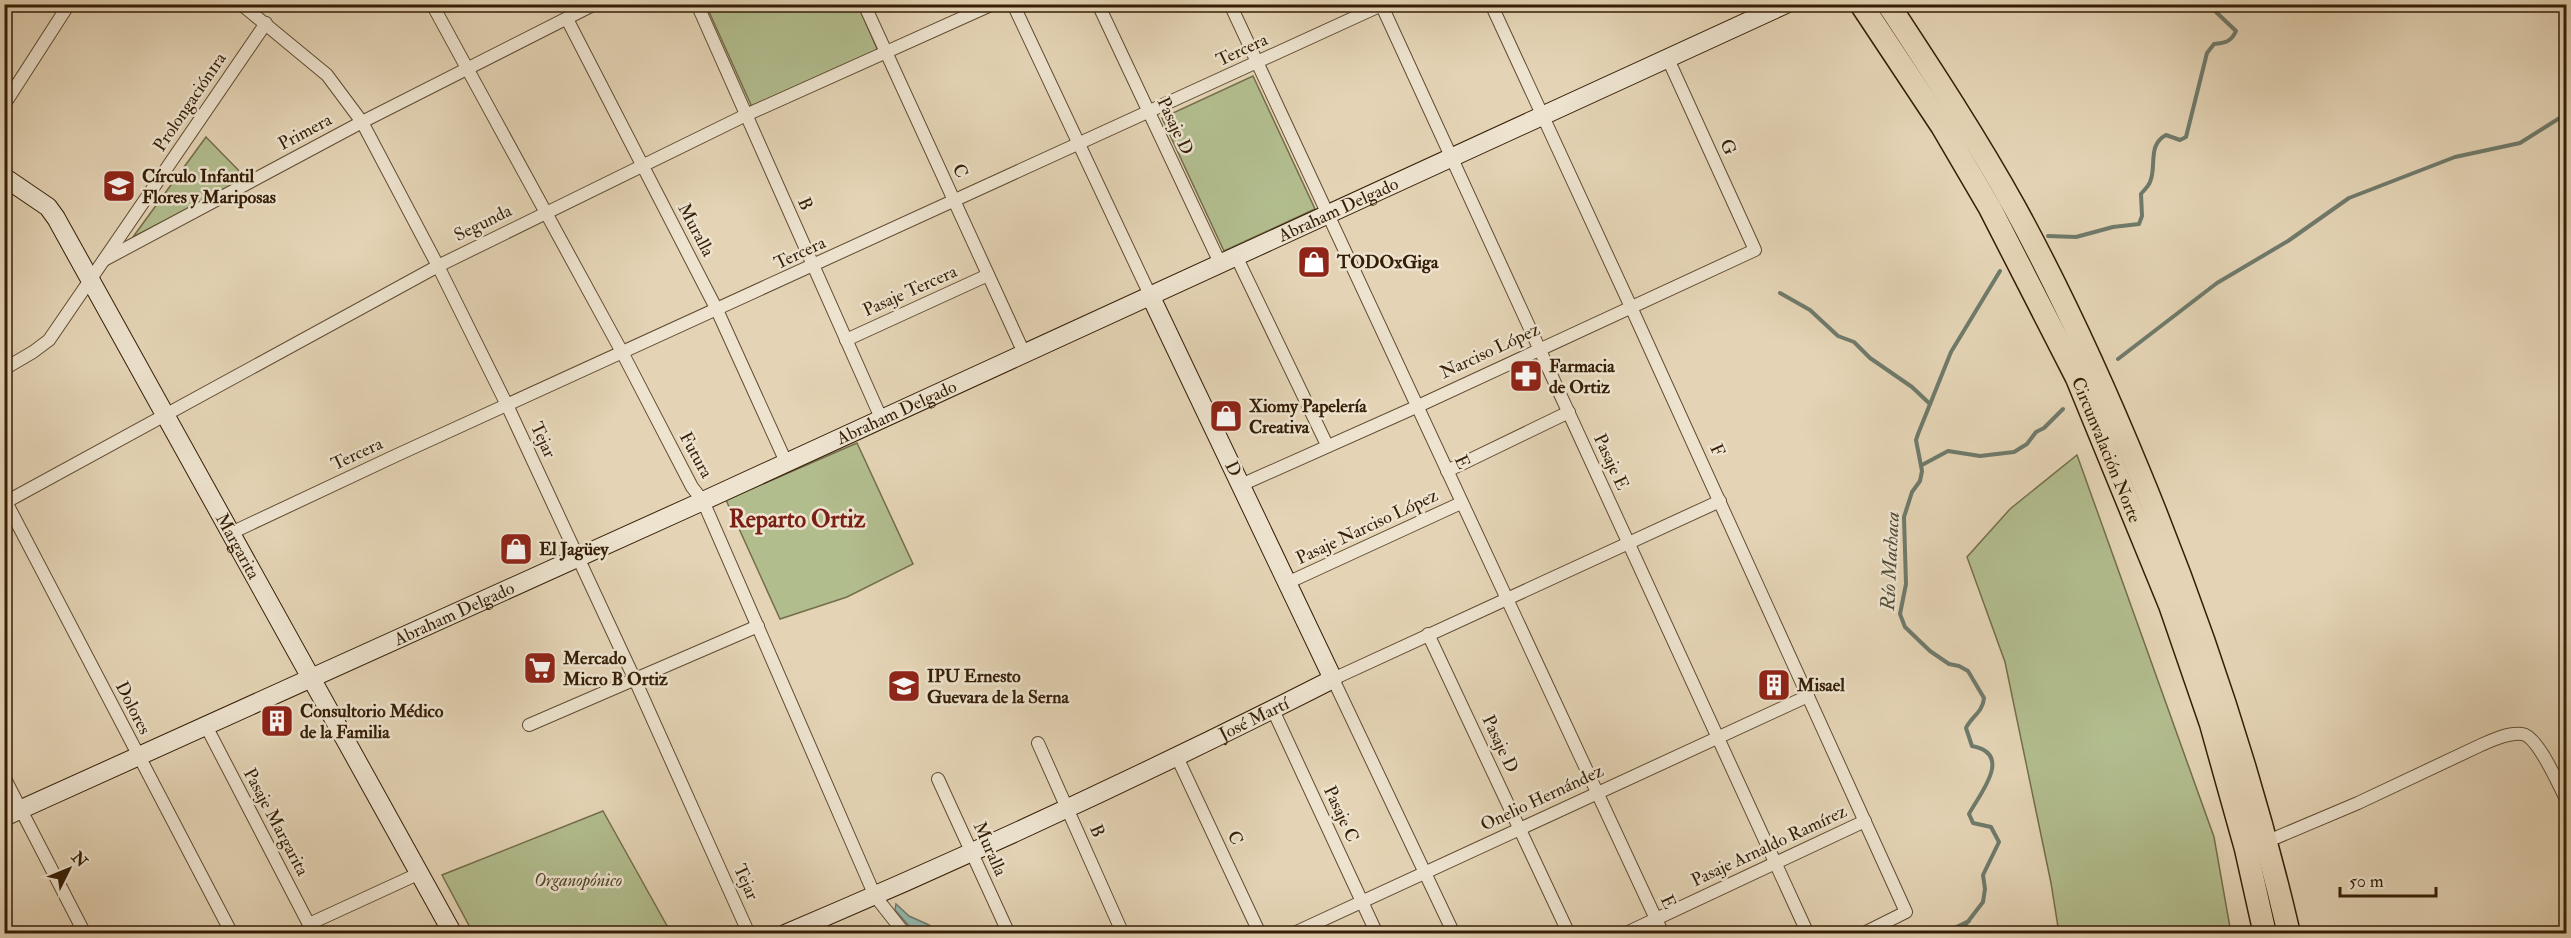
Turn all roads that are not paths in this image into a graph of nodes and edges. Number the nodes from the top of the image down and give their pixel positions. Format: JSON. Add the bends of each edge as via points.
{"nodes":[{"id":1,"x":69,"y":4,"type":"edge"},
{"id":2,"x":241,"y":4,"type":"edge"},
{"id":3,"x":432,"y":4,"type":"edge"},
{"id":4,"x":595,"y":4,"type":"edge"},
{"id":5,"x":697,"y":4,"type":"edge"},
{"id":6,"x":864,"y":4,"type":"edge"},
{"id":7,"x":993,"y":4,"type":"edge"},
{"id":8,"x":1013,"y":4,"type":"edge"},
{"id":9,"x":1098,"y":4,"type":"edge"},
{"id":10,"x":1230,"y":4,"type":"edge"},
{"id":11,"x":1491,"y":4,"type":"edge"},
{"id":12,"x":1785,"y":4,"type":"edge"},
{"id":13,"x":1861,"y":4,"type":"edge"},
{"id":14,"x":1888,"y":4,"type":"edge"},
{"id":15,"x":1382,"y":5,"type":"edge"},
{"id":16,"x":567,"y":19,"type":"junction"},
{"id":17,"x":266,"y":23,"type":"junction"},
{"id":18,"x":887,"y":54,"type":"junction"},
{"id":19,"x":1668,"y":58,"type":"junction"},
{"id":20,"x":1257,"y":63,"type":"junction"},
{"id":21,"x":467,"y":68,"type":"junction"},
{"id":22,"x":4,"y":105,"type":"edge"},
{"id":23,"x":1149,"y":112,"type":"junction"},
{"id":24,"x":746,"y":115,"type":"junction"},
{"id":25,"x":1542,"y":115,"type":"junction"},
{"id":26,"x":362,"y":122,"type":"junction"},
{"id":27,"x":1079,"y":145,"type":"junction"},
{"id":28,"x":1451,"y":157,"type":"junction"},
{"id":29,"x":641,"y":165,"type":"junction"},
{"id":30,"x":4,"y":177,"type":"edge"},
{"id":31,"x":954,"y":202,"type":"junction"},
{"id":32,"x":546,"y":212,"type":"junction"},
{"id":33,"x":1327,"y":215,"type":"junction"},
{"id":34,"x":1755,"y":250,"type":"joint"},
{"id":35,"x":104,"y":260,"type":"junction"},
{"id":36,"x":1228,"y":260,"type":"junction"},
{"id":37,"x":438,"y":266,"type":"junction"},
{"id":38,"x":813,"y":266,"type":"junction"},
{"id":39,"x":988,"y":275,"type":"junction"},
{"id":40,"x":90,"y":279,"type":"junction"},
{"id":41,"x":1150,"y":295,"type":"junction"},
{"id":42,"x":1631,"y":307,"type":"junction"},
{"id":43,"x":717,"y":310,"type":"junction"},
{"id":44,"x":846,"y":340,"type":"junction"},
{"id":45,"x":1539,"y":348,"type":"junction"},
{"id":46,"x":622,"y":352,"type":"junction"},
{"id":47,"x":1024,"y":353,"type":"junction"},
{"id":48,"x":4,"y":369,"type":"edge"},
{"id":49,"x":507,"y":405,"type":"junction"},
{"id":50,"x":1416,"y":407,"type":"junction"},
{"id":51,"x":1569,"y":412,"type":"junction"},
{"id":52,"x":164,"y":416,"type":"junction"},
{"id":53,"x":881,"y":418,"type":"junction"},
{"id":54,"x":1327,"y":445,"type":"junction"},
{"id":55,"x":786,"y":462,"type":"junction"},
{"id":56,"x":1447,"y":471,"type":"junction"},
{"id":57,"x":1241,"y":485,"type":"junction"},
{"id":58,"x":5,"y":501,"type":"edge"},
{"id":59,"x":703,"y":501,"type":"junction"},
{"id":60,"x":1720,"y":501,"type":"junction"},
{"id":61,"x":1461,"y":503,"type":"junction"},
{"id":62,"x":231,"y":533,"type":"junction"},
{"id":63,"x":1629,"y":543,"type":"junction"},
{"id":64,"x":577,"y":557,"type":"junction"},
{"id":65,"x":1287,"y":583,"type":"junction"},
{"id":66,"x":1506,"y":599,"type":"junction"},
{"id":67,"x":758,"y":626,"type":"junction"},
{"id":68,"x":1428,"y":634,"type":"junction"},
{"id":69,"x":312,"y":678,"type":"junction"},
{"id":70,"x":1333,"y":679,"type":"junction"},
{"id":71,"x":635,"y":680,"type":"junction"},
{"id":72,"x":1808,"y":696,"type":"junction"},
{"id":73,"x":1273,"y":710,"type":"junction"},
{"id":74,"x":529,"y":725,"type":"dead end"},
{"id":75,"x":206,"y":726,"type":"junction"},
{"id":76,"x":1718,"y":737,"type":"junction"},
{"id":77,"x":1038,"y":743,"type":"dead end"},
{"id":78,"x":138,"y":757,"type":"junction"},
{"id":79,"x":1176,"y":757,"type":"junction"},
{"id":80,"x":4,"y":777,"type":"edge"},
{"id":81,"x":938,"y":779,"type":"dead end"},
{"id":82,"x":1597,"y":793,"type":"junction"},
{"id":83,"x":2566,"y":799,"type":"edge"},
{"id":84,"x":1067,"y":808,"type":"junction"},
{"id":85,"x":13,"y":813,"type":"edge"},
{"id":86,"x":1865,"y":821,"type":"junction"},
{"id":87,"x":1520,"y":829,"type":"junction"},
{"id":88,"x":2268,"y":842,"type":"junction"},
{"id":89,"x":2246,"y":849,"type":"junction"},
{"id":90,"x":971,"y":851,"type":"junction"},
{"id":91,"x":1776,"y":863,"type":"junction"},
{"id":92,"x":1425,"y":871,"type":"junction"},
{"id":93,"x":420,"y":873,"type":"junction"},
{"id":94,"x":875,"y":896,"type":"junction"},
{"id":95,"x":1362,"y":901,"type":"junction"},
{"id":96,"x":1656,"y":919,"type":"junction"},
{"id":97,"x":312,"y":929,"type":"edge"},
{"id":98,"x":85,"y":933,"type":"edge"},
{"id":99,"x":232,"y":933,"type":"edge"},
{"id":100,"x":453,"y":933,"type":"edge"},
{"id":101,"x":749,"y":933,"type":"edge"},
{"id":102,"x":785,"y":933,"type":"edge"},
{"id":103,"x":905,"y":933,"type":"edge"},
{"id":104,"x":1009,"y":933,"type":"edge"},
{"id":105,"x":1123,"y":933,"type":"edge"},
{"id":106,"x":1260,"y":933,"type":"edge"},
{"id":107,"x":1292,"y":933,"type":"edge"},
{"id":108,"x":1377,"y":933,"type":"edge"},
{"id":109,"x":1454,"y":933,"type":"edge"},
{"id":110,"x":1569,"y":933,"type":"edge"},
{"id":111,"x":1624,"y":933,"type":"edge"},
{"id":112,"x":1663,"y":933,"type":"edge"},
{"id":113,"x":1808,"y":933,"type":"edge"},
{"id":114,"x":1862,"y":933,"type":"edge"},
{"id":115,"x":2265,"y":933,"type":"edge"},
{"id":116,"x":2289,"y":933,"type":"edge"}],
"edges":[{"from":1,"to":22,"type":"street"},
{"from":2,"to":17,"type":"street","name":"Tejar"},
{"from":3,"to":21,"type":"street","name":"Futura"},
{"from":4,"to":16,"type":"street","name":"Primera"},
{"from":5,"to":24,"type":"street","name":"B"},
{"from":6,"to":18,"type":"street","name":"C"},
{"from":7,"to":18,"type":"street","name":"Segunda"},
{"from":8,"to":27,"type":"street","name":"D"},
{"from":9,"to":23,"type":"street","name":"Pasaje D"},
{"from":10,"to":20,"type":"street","name":"E"},
{"from":11,"to":25,"type":"street","name":"F"},
{"from":12,"to":19,"type":"street","name":"Abraham Delgado"},
{"from":13,"to":89,"type":"highway","name":"Circunvalación Norte","via":[[1942,126],[1984,198],[2077,378],[2170,606],[2211,724]]},
{"from":14,"to":88,"type":"highway","name":"Circunvalación Norte","via":[[1964,120],[2015,209],[2096,368],[2178,567],[2225,700]]},
{"from":15,"to":20,"type":"street","name":"Tercera"},
{"from":15,"to":28,"type":"street","name":"Pasaje E"},
{"from":16,"to":21,"type":"street","name":"Primera"},
{"from":16,"to":29,"type":"street","name":"Muralla"},
{"from":17,"to":26,"type":"street","name":"Tejar","via":[[327,75]]},
{"from":17,"to":35,"type":"street","name":"Prolongación1ra"},
{"from":18,"to":24,"type":"street","name":"Segunda"},
{"from":18,"to":31,"type":"street","name":"C"},
{"from":19,"to":25,"type":"street","name":"Abraham Delgado"},
{"from":19,"to":34,"type":"street","name":"G"},
{"from":20,"to":23,"type":"street","name":"Tercera"},
{"from":20,"to":33,"type":"street","name":"E"},
{"from":21,"to":26,"type":"street","name":"Primera"},
{"from":21,"to":32,"type":"street","name":"Futura"},
{"from":23,"to":27,"type":"street","name":"Tercera"},
{"from":23,"to":36,"type":"street","name":"Pasaje D"},
{"from":24,"to":29,"type":"street","name":"Segunda"},
{"from":24,"to":38,"type":"street","name":"B"},
{"from":25,"to":28,"type":"street","name":"Abraham Delgado"},
{"from":25,"to":42,"type":"street","name":"F"},
{"from":26,"to":35,"type":"street","name":"Primera"},
{"from":26,"to":37,"type":"street","name":"Tejar"},
{"from":27,"to":31,"type":"street","name":"Tercera"},
{"from":27,"to":41,"type":"street","name":"D"},
{"from":28,"to":33,"type":"street","name":"Abraham Delgado"},
{"from":28,"to":45,"type":"street","name":"Pasaje E"},
{"from":29,"to":32,"type":"street","name":"Segunda"},
{"from":29,"to":43,"type":"street","name":"Muralla"},
{"from":30,"to":40,"type":"street","name":"Margarita","via":[[48,207]]},
{"from":31,"to":38,"type":"street","name":"Tercera"},
{"from":31,"to":39,"type":"street","name":"C"},
{"from":32,"to":37,"type":"street","name":"Segunda"},
{"from":32,"to":46,"type":"street","name":"Futura"},
{"from":33,"to":36,"type":"street","name":"Abraham Delgado"},
{"from":33,"to":50,"type":"street","name":"E"},
{"from":34,"to":42,"type":"street","name":"Narciso López"},
{"from":35,"to":40,"type":"street","name":"Primera"},
{"from":36,"to":41,"type":"street","name":"Abraham Delgado"},
{"from":36,"to":54,"type":"street","name":"Pasaje D"},
{"from":37,"to":49,"type":"street","name":"Tejar"},
{"from":37,"to":52,"type":"street","name":"Segunda"},
{"from":38,"to":43,"type":"street","name":"Tercera"},
{"from":38,"to":44,"type":"street","name":"B"},
{"from":39,"to":44,"type":"street","name":"Pasaje Tercera"},
{"from":39,"to":47,"type":"street","name":"C"},
{"from":40,"to":48,"type":"street","name":"Primera","via":[[49,339]]},
{"from":40,"to":52,"type":"street","name":"Margarita"},
{"from":41,"to":47,"type":"street","name":"Abraham Delgado"},
{"from":41,"to":57,"type":"street","name":"D"},
{"from":42,"to":45,"type":"street","name":"Narciso López"},
{"from":42,"to":60,"type":"street","name":"F"},
{"from":43,"to":46,"type":"street","name":"Tercera"},
{"from":43,"to":55,"type":"street","name":"Muralla"},
{"from":44,"to":53,"type":"street","name":"B"},
{"from":45,"to":50,"type":"street","name":"Narciso López"},
{"from":45,"to":51,"type":"street","name":"Pasaje E"},
{"from":46,"to":49,"type":"street","name":"Tercera"},
{"from":46,"to":59,"type":"street","name":"Futura"},
{"from":47,"to":53,"type":"street","name":"Abraham Delgado"},
{"from":49,"to":62,"type":"street","name":"Tercera"},
{"from":49,"to":64,"type":"street","name":"Tejar"},
{"from":50,"to":54,"type":"street","name":"Narciso López"},
{"from":50,"to":56,"type":"street","name":"E"},
{"from":51,"to":56,"type":"street","name":"Pasaje Narciso López"},
{"from":51,"to":63,"type":"street","name":"Pasaje E"},
{"from":52,"to":58,"type":"street","name":"Segunda"},
{"from":52,"to":62,"type":"street","name":"Margarita"},
{"from":53,"to":55,"type":"street","name":"Abraham Delgado"},
{"from":54,"to":57,"type":"street","name":"Narciso López"},
{"from":55,"to":59,"type":"street","name":"Abraham Delgado"},
{"from":56,"to":61,"type":"street","name":"E"},
{"from":57,"to":65,"type":"street","name":"D"},
{"from":58,"to":78,"type":"street","name":"Dolores"},
{"from":59,"to":64,"type":"street","name":"Abraham Delgado"},
{"from":59,"to":67,"type":"street","name":"Futura"},
{"from":60,"to":63,"type":"street","name":"José Martí"},
{"from":60,"to":72,"type":"street","name":"F"},
{"from":61,"to":65,"type":"street","name":"Pasaje Narciso López"},
{"from":61,"to":66,"type":"street","name":"E"},
{"from":62,"to":69,"type":"street","name":"Margarita"},
{"from":63,"to":66,"type":"street","name":"José Martí"},
{"from":63,"to":76,"type":"street","name":"Pasaje E"},
{"from":64,"to":69,"type":"street","name":"Abraham Delgado"},
{"from":64,"to":71,"type":"street","name":"Tejar"},
{"from":65,"to":70,"type":"street","name":"D"},
{"from":66,"to":68,"type":"street","name":"José Martí"},
{"from":66,"to":82,"type":"street","name":"E"},
{"from":67,"to":71,"type":"street"},
{"from":67,"to":94,"type":"street","name":"Futura"},
{"from":68,"to":70,"type":"street","name":"José Martí"},
{"from":68,"to":87,"type":"street","name":"Pasaje D"},
{"from":69,"to":75,"type":"street","name":"Abraham Delgado"},
{"from":69,"to":93,"type":"street","name":"Margarita"},
{"from":70,"to":73,"type":"street","name":"José Martí"},
{"from":70,"to":92,"type":"street","name":"D"},
{"from":71,"to":74,"type":"street"},
{"from":71,"to":101,"type":"street","name":"Tejar"},
{"from":72,"to":76,"type":"street","name":"Onelio Hernández"},
{"from":72,"to":86,"type":"street","name":"F"},
{"from":73,"to":79,"type":"street","name":"José Martí"},
{"from":73,"to":95,"type":"street","name":"Pasaje C"},
{"from":75,"to":78,"type":"street","name":"Abraham Delgado"},
{"from":75,"to":97,"type":"street","name":"Pasaje Margarita"},
{"from":76,"to":82,"type":"street","name":"Onelio Hernández"},
{"from":76,"to":91,"type":"street","name":"Pasaje E"},
{"from":77,"to":84,"type":"street","name":"B"},
{"from":78,"to":85,"type":"street","name":"Abraham Delgado"},
{"from":78,"to":99,"type":"street","name":"Dolores"},
{"from":79,"to":84,"type":"street","name":"José Martí"},
{"from":79,"to":106,"type":"street","name":"C"},
{"from":80,"to":85,"type":"street"},
{"from":81,"to":90,"type":"street","name":"Muralla"},
{"from":82,"to":87,"type":"street","name":"Onelio Hernández"},
{"from":82,"to":96,"type":"street","name":"E"},
{"from":83,"to":88,"type":"street","via":[[2532,738],[2521,734],[2497,738]]},
{"from":84,"to":90,"type":"street","name":"José Martí"},
{"from":84,"to":105,"type":"street","name":"B"},
{"from":85,"to":98,"type":"street"},
{"from":86,"to":91,"type":"street","name":"Pasaje Arnaldo Ramírez"},
{"from":86,"to":114,"type":"street","name":"F","via":[[1906,912]]},
{"from":87,"to":92,"type":"street","name":"Onelio Hernández"},
{"from":87,"to":110,"type":"street","name":"Pasaje D"},
{"from":88,"to":89,"type":"street"},
{"from":88,"to":116,"type":"highway","name":"Circunvalación Norte"},
{"from":89,"to":115,"type":"highway","name":"Circunvalación Norte"},
{"from":90,"to":94,"type":"street","name":"José Martí"},
{"from":90,"to":104,"type":"street","name":"Muralla"},
{"from":91,"to":96,"type":"street","name":"Pasaje Arnaldo Ramírez"},
{"from":91,"to":113,"type":"street","name":"Pasaje E"},
{"from":92,"to":95,"type":"street","name":"Onelio Hernández"},
{"from":92,"to":109,"type":"street","name":"D"},
{"from":93,"to":97,"type":"street"},
{"from":93,"to":100,"type":"street","name":"Margarita"},
{"from":94,"to":102,"type":"street","name":"José Martí"},
{"from":94,"to":103,"type":"street","name":"Futura"},
{"from":95,"to":107,"type":"street","name":"Onelio Hernández"},
{"from":95,"to":108,"type":"street","name":"Pasaje C"},
{"from":96,"to":111,"type":"street","name":"Pasaje Arnaldo Ramírez"},
{"from":96,"to":112,"type":"street","name":"E"}]}
